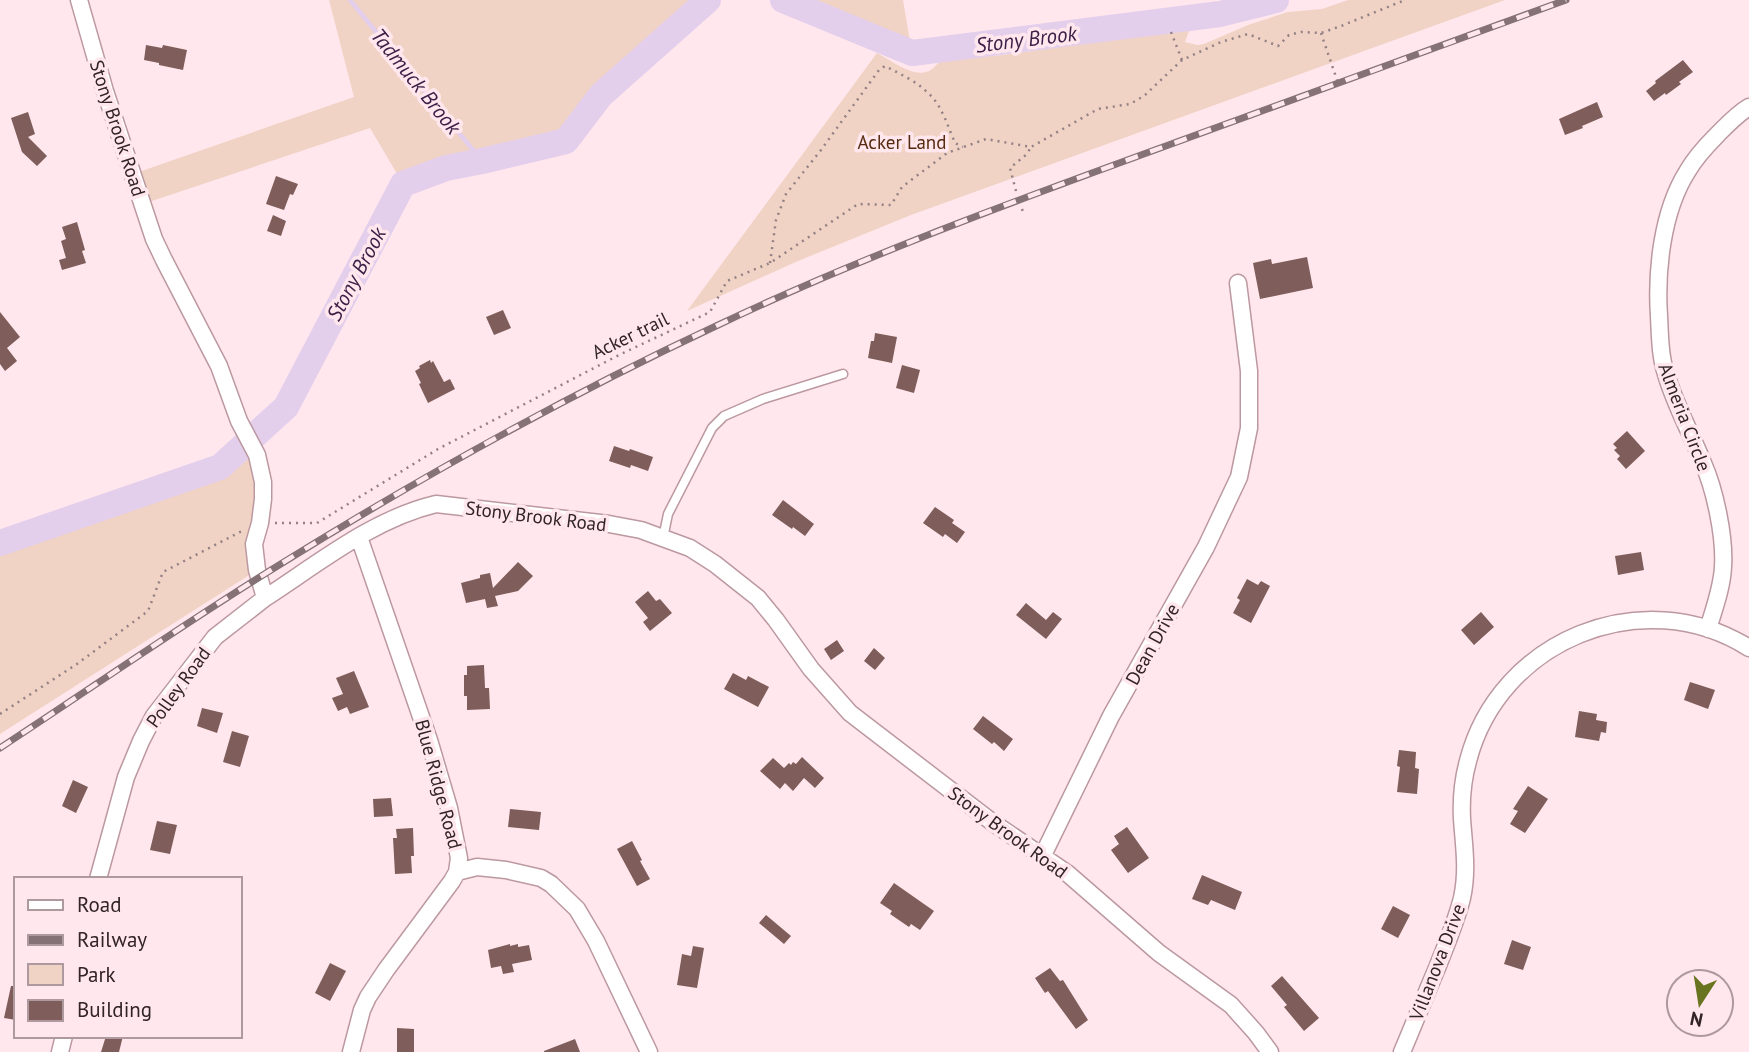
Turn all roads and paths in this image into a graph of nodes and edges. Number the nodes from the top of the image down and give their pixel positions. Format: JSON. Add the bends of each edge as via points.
{"nodes":[{"id":1,"x":79,"y":0,"type":"edge"},
{"id":2,"x":1405,"y":0,"type":"edge"},
{"id":3,"x":1171,"y":32,"type":"dead end"},
{"id":4,"x":1321,"y":33,"type":"junction"},
{"id":5,"x":1182,"y":60,"type":"junction"},
{"id":6,"x":1338,"y":83,"type":"dead end"},
{"id":7,"x":1749,"y":107,"type":"edge"},
{"id":8,"x":963,"y":147,"type":"junction"},
{"id":9,"x":1031,"y":147,"type":"junction"},
{"id":10,"x":1016,"y":191,"type":"dead end"},
{"id":11,"x":1022,"y":209,"type":"dead end"},
{"id":12,"x":1024,"y":215,"type":"dead end"},
{"id":13,"x":770,"y":263,"type":"junction"},
{"id":14,"x":1238,"y":283,"type":"dead end"},
{"id":15,"x":843,"y":374,"type":"dead end"},
{"id":16,"x":260,"y":523,"type":"junction"},
{"id":17,"x":359,"y":537,"type":"junction"},
{"id":18,"x":663,"y":538,"type":"junction"},
{"id":19,"x":265,"y":598,"type":"junction"},
{"id":20,"x":1708,"y":629,"type":"junction"},
{"id":21,"x":1749,"y":648,"type":"edge"},
{"id":22,"x":0,"y":715,"type":"edge"},
{"id":23,"x":1043,"y":855,"type":"junction"},
{"id":24,"x":457,"y":872,"type":"junction"},
{"id":25,"x":99,"y":877,"type":"edge"},
{"id":26,"x":351,"y":1052,"type":"edge"},
{"id":27,"x":649,"y":1052,"type":"edge"},
{"id":28,"x":1270,"y":1052,"type":"edge"},
{"id":29,"x":1402,"y":1052,"type":"edge"}],
"edges":[{"from":1,"to":16,"type":"street","name":"Stony Brook Road","via":[[163,260],[219,366],[257,455],[263,482]]},
{"from":2,"to":4,"type":"path"},
{"from":3,"to":5,"type":"path"},
{"from":4,"to":5,"type":"path","via":[[1289,35],[1278,46],[1248,34]]},
{"from":4,"to":6,"type":"path"},
{"from":5,"to":9,"type":"path","via":[[1130,104],[1098,109]]},
{"from":7,"to":20,"type":"street","name":"Almeria Circle","via":[[1724,127],[1686,172],[1673,200],[1659,259],[1657,289],[1665,372],[1705,466],[1721,524],[1723,567]]},
{"from":8,"to":9,"type":"path","name":"Acker trail","via":[[986,139]]},
{"from":8,"to":13,"type":"path","name":"Acker trail","via":[[947,153],[902,187],[891,205],[858,204]]},
{"from":8,"to":13,"type":"path","via":[[955,143],[930,94],[885,66],[879,69],[786,194],[776,220]]},
{"from":9,"to":10,"type":"path","via":[[1010,168]]},
{"from":11,"to":12,"type":"path"},
{"from":13,"to":16,"type":"path","name":"Acker trail","via":[[727,281],[710,312],[438,449],[317,523]]},
{"from":14,"to":23,"type":"street","name":"Dean Drive","via":[[1249,371],[1249,428],[1239,477],[1206,547],[1111,716]]},
{"from":15,"to":18,"type":"lane","via":[[724,416],[712,428],[668,514]]},
{"from":16,"to":19,"type":"street","name":"Stony Brook Road","via":[[254,544]]},
{"from":16,"to":22,"type":"path","via":[[163,572],[148,611]]},
{"from":17,"to":18,"type":"street","name":"Stony Brook Road","via":[[414,509],[436,504],[609,524]]},
{"from":17,"to":19,"type":"street","name":"Stony Brook Road"},
{"from":17,"to":24,"type":"street","name":"Blue Ridge Road","via":[[440,774],[459,858]]},
{"from":18,"to":23,"type":"street","name":"Stony Brook Road","via":[[690,548],[758,598],[850,713],[992,822]]},
{"from":19,"to":25,"type":"street","name":"Polley Road","via":[[215,637],[154,716],[126,776]]},
{"from":20,"to":21,"type":"street","name":"Villanova Drive"},
{"from":20,"to":29,"type":"street","name":"Villanova Drive","via":[[1651,620],[1594,629],[1543,654],[1501,693],[1481,725],[1468,761],[1462,799],[1466,865],[1458,912]]},
{"from":23,"to":28,"type":"street","name":"Stony Brook Road","via":[[1159,953],[1231,1005]]},
{"from":24,"to":26,"type":"street","name":"Blue Ridge Road","via":[[368,997]]},
{"from":24,"to":27,"type":"street","via":[[477,867],[506,870],[551,884],[577,909],[596,941]]}]}
